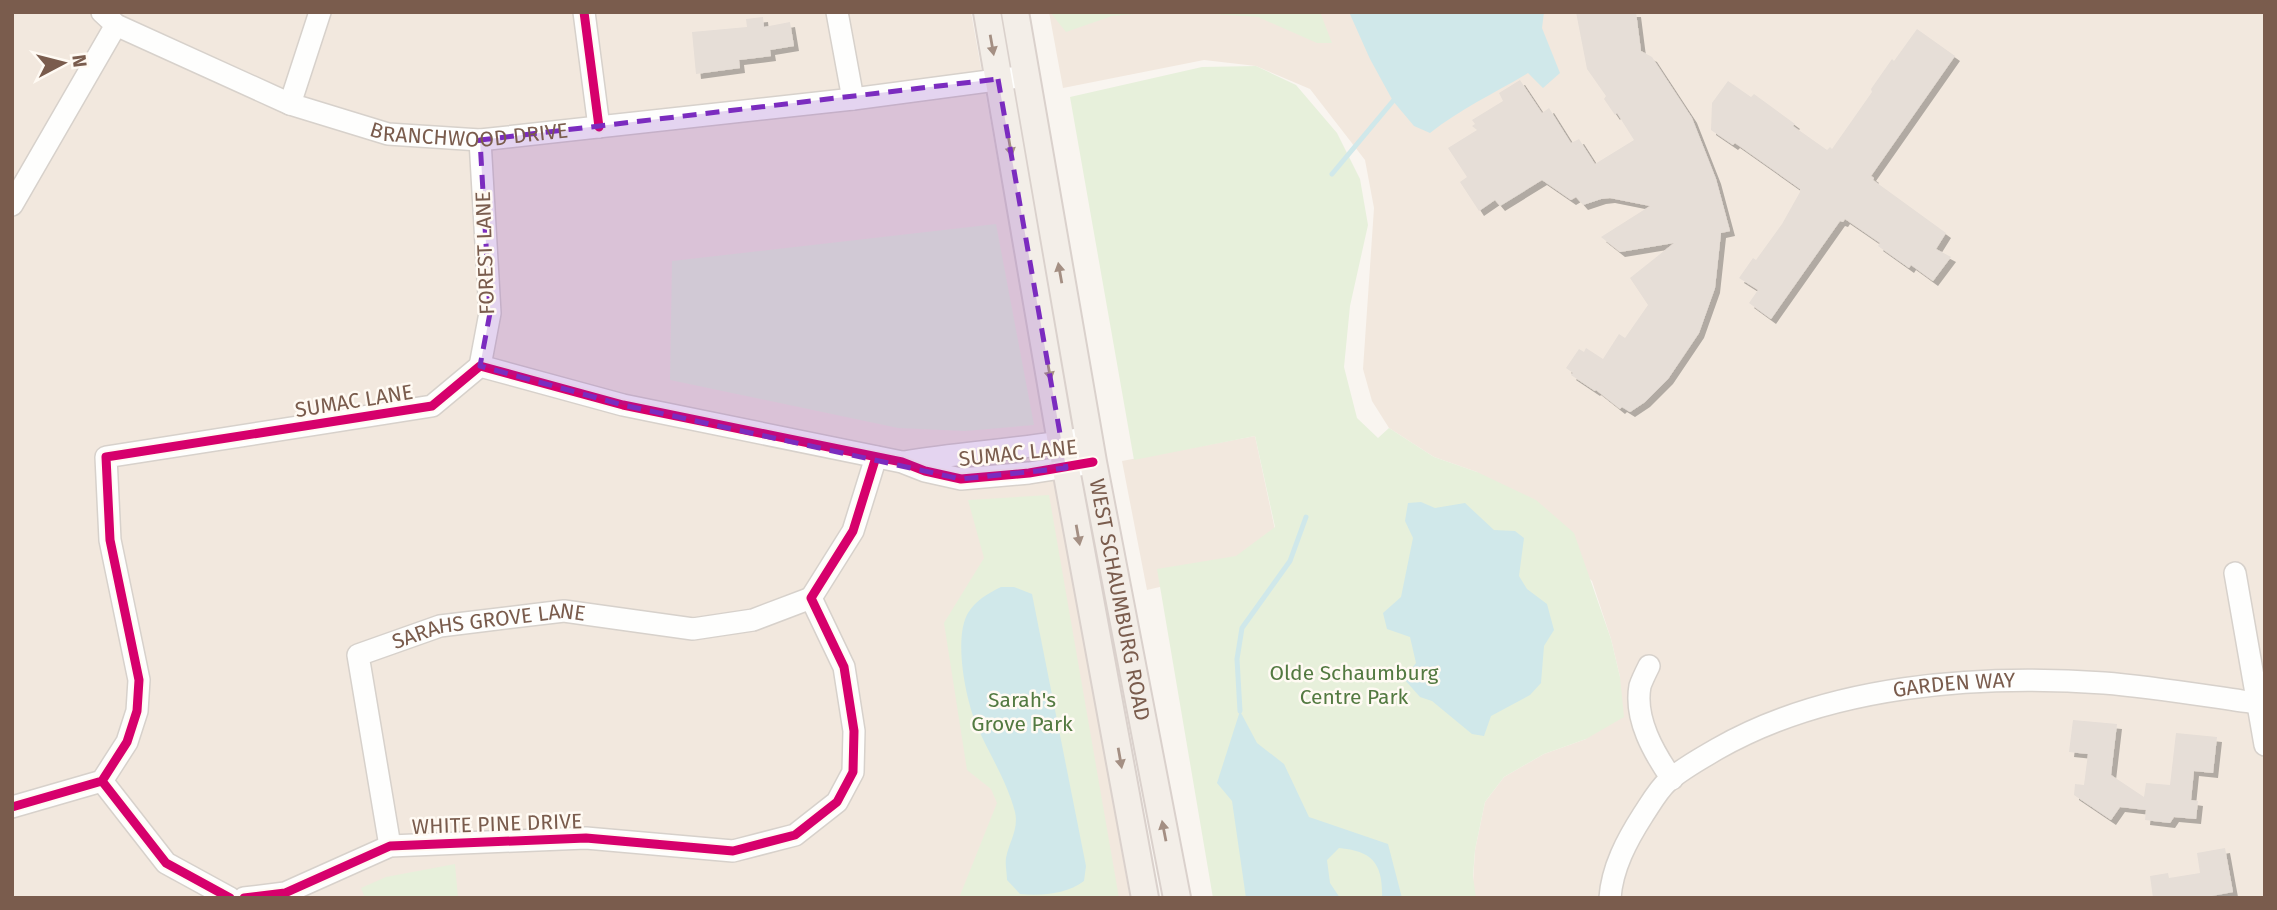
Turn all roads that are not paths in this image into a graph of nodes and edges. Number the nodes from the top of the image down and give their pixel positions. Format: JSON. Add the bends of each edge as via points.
{"nodes":[{"id":1,"x":320,"y":12,"type":"edge"},
{"id":2,"x":584,"y":12,"type":"edge"},
{"id":3,"x":837,"y":12,"type":"edge"},
{"id":4,"x":986,"y":12,"type":"edge"},
{"id":5,"x":1015,"y":12,"type":"edge"},
{"id":6,"x":109,"y":19,"type":"edge"},
{"id":7,"x":1026,"y":76,"type":"junction"},
{"id":8,"x":998,"y":79,"type":"junction"},
{"id":9,"x":853,"y":99,"type":"junction"},
{"id":10,"x":290,"y":104,"type":"junction"},
{"id":11,"x":599,"y":127,"type":"junction"},
{"id":12,"x":481,"y":140,"type":"junction"},
{"id":13,"x":12,"y":205,"type":"edge"},
{"id":14,"x":480,"y":366,"type":"junction"},
{"id":15,"x":1091,"y":449,"type":"junction"},
{"id":16,"x":1063,"y":455,"type":"junction"},
{"id":17,"x":876,"y":457,"type":"junction"},
{"id":18,"x":2235,"y":573,"type":"dead end"},
{"id":19,"x":811,"y":598,"type":"junction"},
{"id":20,"x":1649,"y":666,"type":"dead end"},
{"id":21,"x":2256,"y":703,"type":"junction"},
{"id":22,"x":2265,"y":745,"type":"edge"},
{"id":23,"x":1672,"y":779,"type":"junction"},
{"id":24,"x":102,"y":781,"type":"junction"},
{"id":25,"x":12,"y":807,"type":"edge"},
{"id":26,"x":390,"y":846,"type":"junction"},
{"id":27,"x":230,"y":898,"type":"edge"},
{"id":28,"x":244,"y":898,"type":"edge"},
{"id":29,"x":1145,"y":898,"type":"edge"},
{"id":30,"x":1177,"y":898,"type":"edge"},
{"id":31,"x":1610,"y":898,"type":"edge"}],
"edges":[{"from":1,"to":10,"type":"street"},
{"from":2,"to":11,"type":"street"},
{"from":3,"to":9,"type":"street"},
{"from":4,"to":8,"type":"main road","name":"WEST SCHAUMBURG ROAD","one_way":true},
{"from":5,"to":7,"type":"main road","name":"WEST SCHAUMBURG ROAD"},
{"from":6,"to":10,"type":"street","name":"BRANCHWOOD DRIVE"},
{"from":6,"to":13,"type":"street"},
{"from":7,"to":8,"type":"street","name":"BRANCHWOOD DRIVE"},
{"from":15,"to":7,"type":"main road","name":"WEST SCHAUMBURG ROAD","one_way":true},
{"from":8,"to":9,"type":"street","name":"BRANCHWOOD DRIVE"},
{"from":8,"to":16,"type":"main road","name":"WEST SCHAUMBURG ROAD","one_way":true},
{"from":9,"to":11,"type":"street","name":"BRANCHWOOD DRIVE"},
{"from":10,"to":12,"type":"street","name":"BRANCHWOOD DRIVE","via":[[388,134]]},
{"from":11,"to":12,"type":"street","name":"BRANCHWOOD DRIVE"},
{"from":12,"to":14,"type":"street","name":"FOREST LANE","via":[[490,313]]},
{"from":14,"to":17,"type":"street","name":"SUMAC LANE","via":[[623,405]]},
{"from":14,"to":24,"type":"street","name":"SUMAC LANE","via":[[432,406],[106,457],[110,540],[139,680],[137,711],[127,741]]},
{"from":15,"to":16,"type":"street","name":"SUMAC LANE"},
{"from":30,"to":15,"type":"main road","name":"WEST SCHAUMBURG ROAD","one_way":true},
{"from":16,"to":17,"type":"street","name":"SUMAC LANE","via":[[902,462]]},
{"from":16,"to":29,"type":"main road","name":"WEST SCHAUMBURG ROAD","one_way":true},
{"from":17,"to":19,"type":"street","via":[[853,531]]},
{"from":18,"to":21,"type":"street"},
{"from":19,"to":26,"type":"street","name":"SARAHS GROVE LANE","via":[[753,620],[693,629],[564,611],[454,624],[358,655]]},
{"from":19,"to":26,"type":"street","name":"WHITE PINE DRIVE","via":[[844,667],[854,731],[853,772],[837,802],[795,835],[733,851],[586,838]]},
{"from":20,"to":23,"type":"street","via":[[1640,686],[1640,709],[1655,755]]},
{"from":21,"to":22,"type":"street"},
{"from":21,"to":23,"type":"street","name":"GARDEN WAY","via":[[2102,683],[1977,682],[1908,688],[1761,726]]},
{"from":23,"to":31,"type":"street","name":"GARDEN WAY","via":[[1654,799],[1621,854]]},
{"from":24,"to":25,"type":"street"},
{"from":24,"to":27,"type":"street","via":[[166,863]]},
{"from":26,"to":28,"type":"street","name":"WHITE PINE DRIVE","via":[[285,893]]}]}
